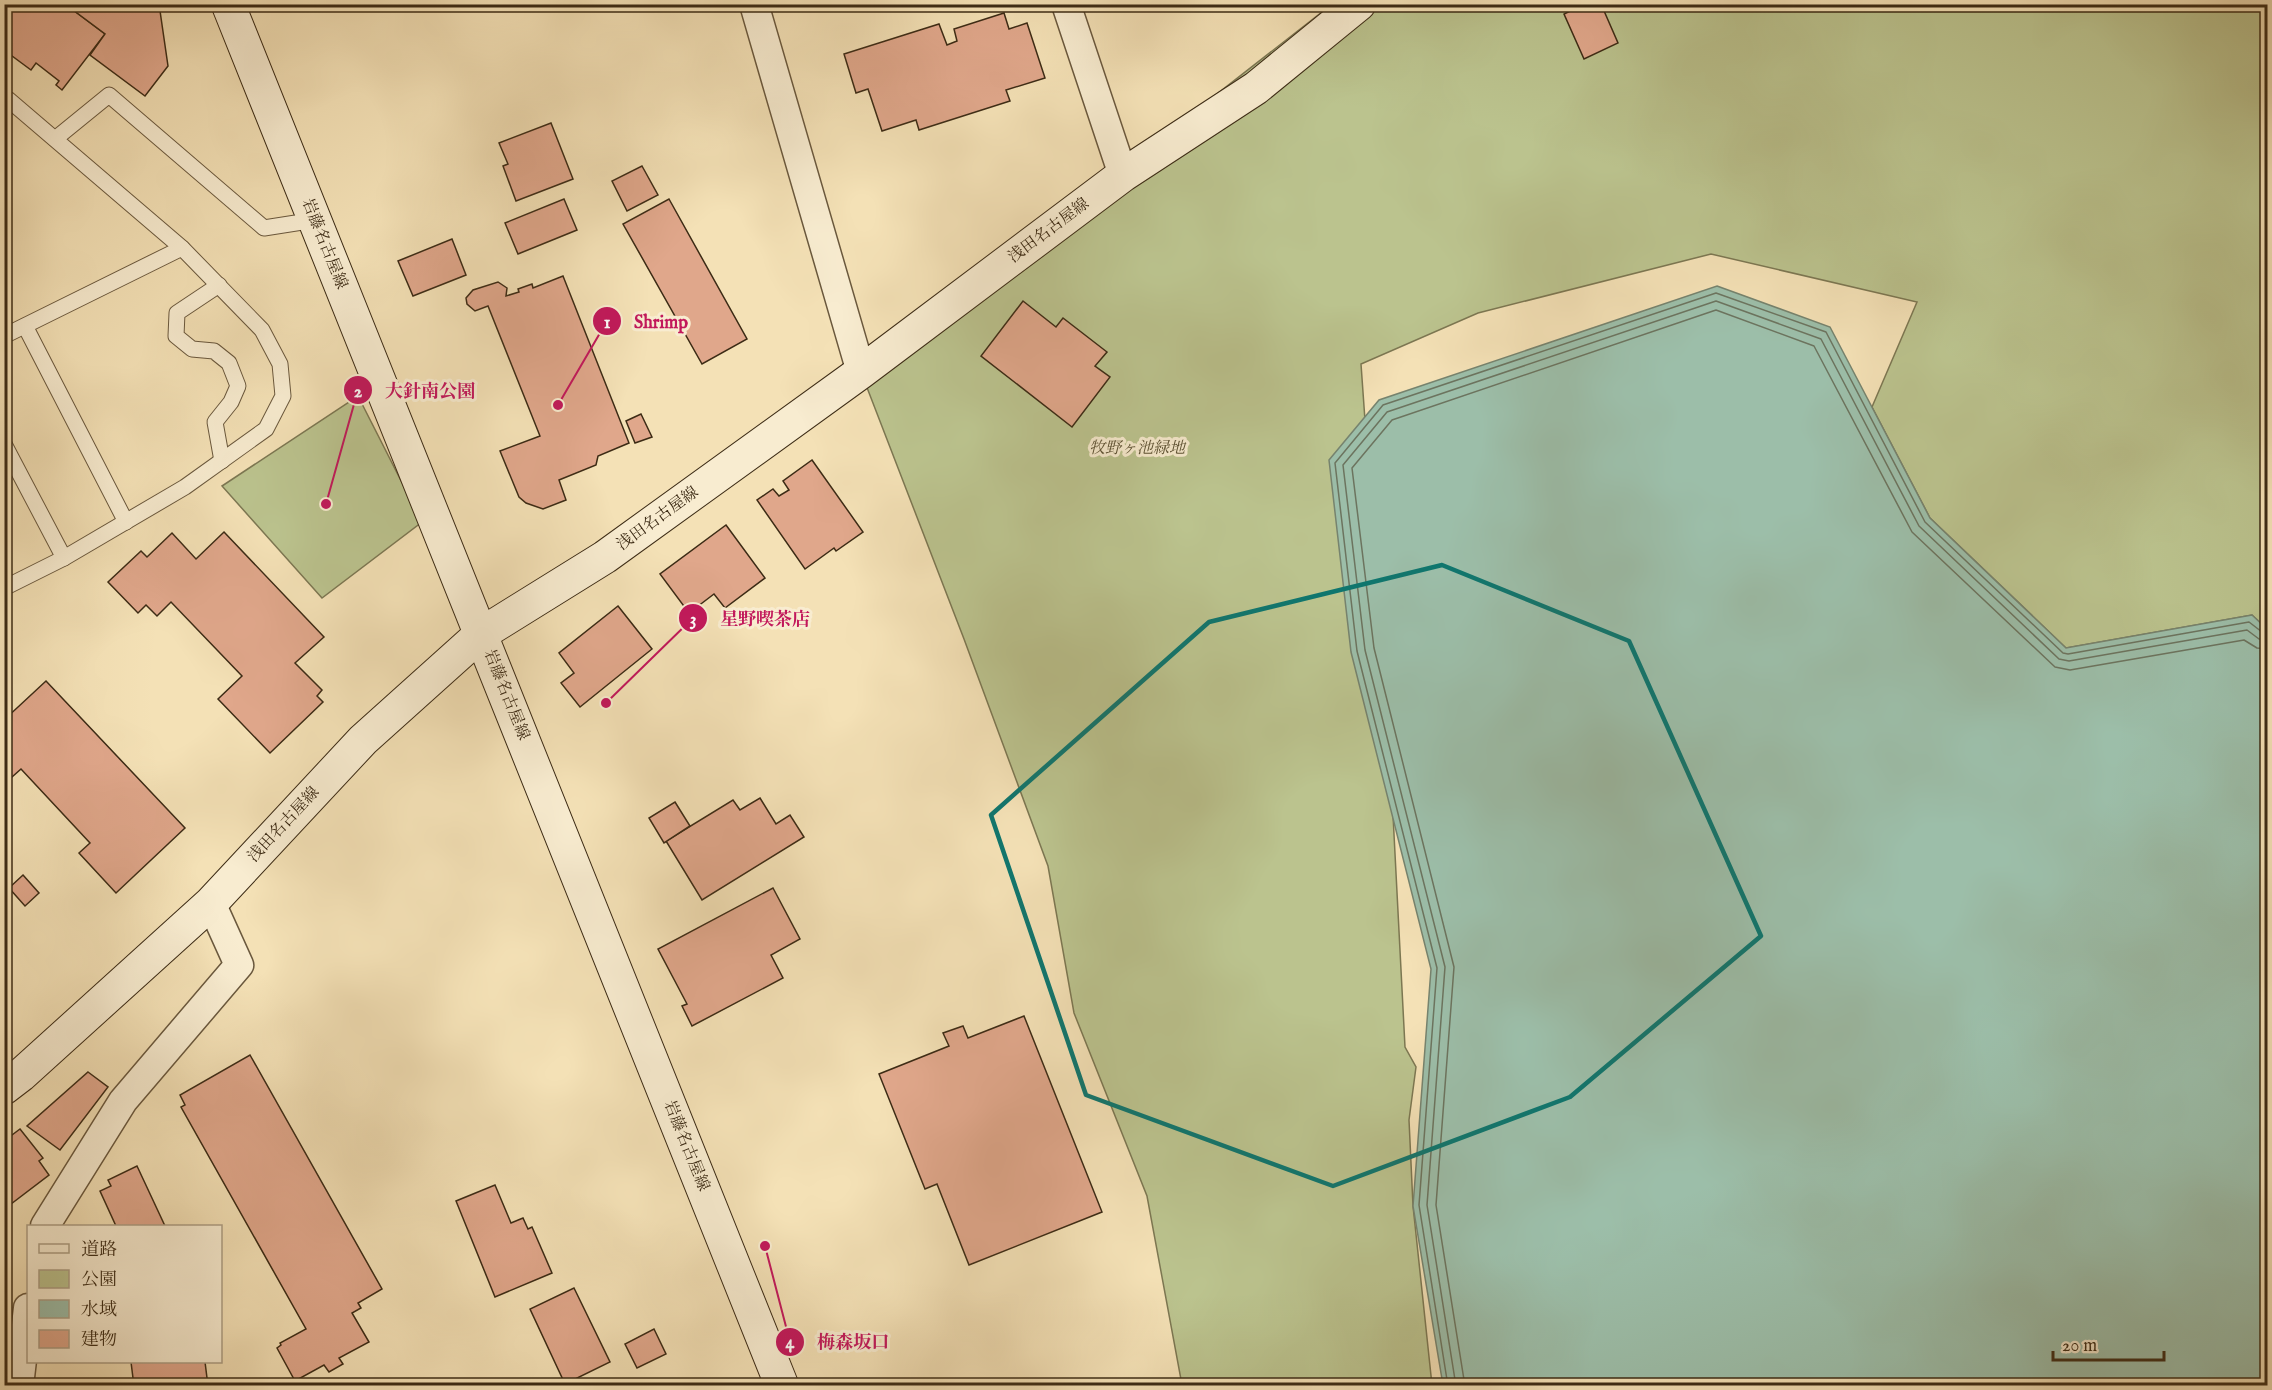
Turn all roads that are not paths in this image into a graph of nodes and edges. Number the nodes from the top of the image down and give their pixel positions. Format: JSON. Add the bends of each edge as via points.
{"nodes":[{"id":1,"x":228,"y":4,"type":"edge"},
{"id":2,"x":754,"y":4,"type":"edge"},
{"id":3,"x":1066,"y":4,"type":"edge"},
{"id":4,"x":1359,"y":4,"type":"edge"},
{"id":5,"x":4,"y":98,"type":"edge"},
{"id":6,"x":55,"y":139,"type":"junction"},
{"id":7,"x":1123,"y":175,"type":"junction"},
{"id":8,"x":315,"y":220,"type":"junction"},
{"id":9,"x":182,"y":248,"type":"junction"},
{"id":10,"x":219,"y":285,"type":"junction"},
{"id":11,"x":25,"y":326,"type":"junction"},
{"id":12,"x":4,"y":336,"type":"edge"},
{"id":13,"x":861,"y":372,"type":"junction"},
{"id":14,"x":4,"y":444,"type":"edge"},
{"id":15,"x":222,"y":461,"type":"junction"},
{"id":16,"x":126,"y":522,"type":"junction"},
{"id":17,"x":64,"y":558,"type":"junction"},
{"id":18,"x":4,"y":588,"type":"edge"},
{"id":19,"x":481,"y":634,"type":"junction"},
{"id":20,"x":211,"y":903,"type":"junction"},
{"id":21,"x":4,"y":1088,"type":"edge"},
{"id":22,"x":46,"y":1225,"type":"edge"},
{"id":23,"x":27,"y":1317,"type":"edge"},
{"id":24,"x":19,"y":1386,"type":"edge"},
{"id":25,"x":782,"y":1386,"type":"edge"}],
"edges":[{"from":1,"to":8,"type":"main road","name":"岩藤名古屋線"},
{"from":2,"to":13,"type":"street"},
{"from":3,"to":7,"type":"street"},
{"from":4,"to":7,"type":"main road","name":"浅田名古屋線","via":[[1256,88]]},
{"from":5,"to":6,"type":"lane"},
{"from":6,"to":8,"type":"lane","via":[[109,96],[264,228]]},
{"from":6,"to":9,"type":"lane"},
{"from":7,"to":13,"type":"main road","name":"浅田名古屋線"},
{"from":8,"to":19,"type":"main road","name":"岩藤名古屋線"},
{"from":9,"to":10,"type":"lane"},
{"from":9,"to":11,"type":"lane"},
{"from":10,"to":15,"type":"lane","via":[[262,330],[280,364],[283,396],[266,429]]},
{"from":10,"to":15,"type":"lane","via":[[177,314],[176,336],[192,349],[214,351],[229,363],[238,386],[215,422]]},
{"from":11,"to":12,"type":"lane"},
{"from":11,"to":16,"type":"lane"},
{"from":13,"to":19,"type":"main road","name":"浅田名古屋線","via":[[605,557]]},
{"from":14,"to":17,"type":"lane"},
{"from":15,"to":16,"type":"lane"},
{"from":16,"to":17,"type":"lane"},
{"from":17,"to":18,"type":"lane"},
{"from":19,"to":20,"type":"main road","name":"浅田名古屋線","via":[[363,740]]},
{"from":19,"to":25,"type":"main road","name":"岩藤名古屋線"},
{"from":20,"to":21,"type":"main road","name":"浅田名古屋線"},
{"from":20,"to":22,"type":"street","via":[[239,965],[123,1101]]},
{"from":23,"to":24,"type":"street"}]}
